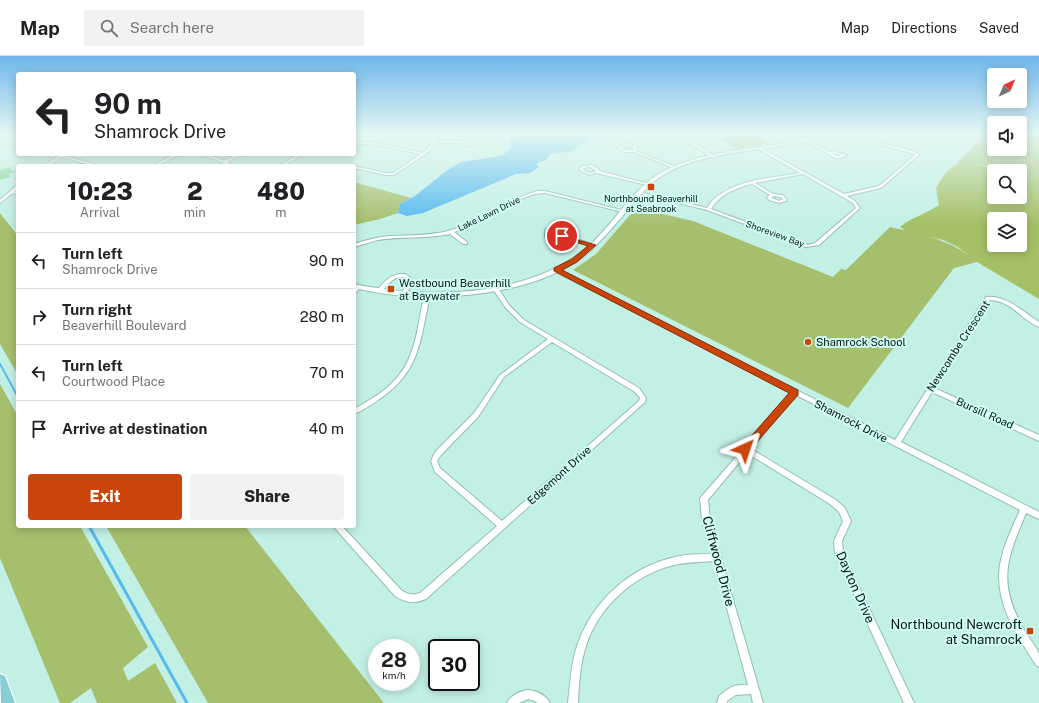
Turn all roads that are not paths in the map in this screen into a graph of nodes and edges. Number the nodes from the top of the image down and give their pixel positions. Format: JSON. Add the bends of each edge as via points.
{"nodes":[{"id":1,"x":411,"y":163,"type":"edge"},
{"id":2,"x":664,"y":163,"type":"edge"},
{"id":3,"x":689,"y":163,"type":"edge"},
{"id":4,"x":787,"y":163,"type":"edge"},
{"id":5,"x":908,"y":163,"type":"edge"},
{"id":6,"x":356,"y":167,"type":"edge"},
{"id":7,"x":674,"y":167,"type":"junction"},
{"id":8,"x":597,"y":172,"type":"dead end"},
{"id":9,"x":803,"y":173,"type":"junction"},
{"id":10,"x":753,"y":183,"type":"junction"},
{"id":11,"x":647,"y":184,"type":"junction"},
{"id":12,"x":16,"y":190,"type":"edge"},
{"id":13,"x":639,"y":193,"type":"junction"},
{"id":14,"x":772,"y":195,"type":"dead end"},
{"id":15,"x":842,"y":196,"type":"junction"},
{"id":16,"x":0,"y":202,"type":"edge"},
{"id":17,"x":708,"y":209,"type":"junction"},
{"id":18,"x":623,"y":211,"type":"junction"},
{"id":19,"x":451,"y":232,"type":"junction"},
{"id":20,"x":562,"y":236,"type":"dead end"},
{"id":21,"x":465,"y":243,"type":"dead end"},
{"id":22,"x":356,"y":245,"type":"edge"},
{"id":23,"x":593,"y":245,"type":"junction"},
{"id":24,"x":556,"y":270,"type":"junction"},
{"id":25,"x":356,"y":288,"type":"edge"},
{"id":26,"x":496,"y":288,"type":"junction"},
{"id":27,"x":380,"y":291,"type":"junction"},
{"id":28,"x":405,"y":294,"type":"junction"},
{"id":29,"x":427,"y":295,"type":"junction"},
{"id":30,"x":1039,"y":325,"type":"edge"},
{"id":31,"x":552,"y":339,"type":"junction"},
{"id":32,"x":931,"y":389,"type":"junction"},
{"id":33,"x":795,"y":392,"type":"junction"},
{"id":34,"x":356,"y":411,"type":"edge"},
{"id":35,"x":1039,"y":438,"type":"edge"},
{"id":36,"x":896,"y":444,"type":"junction"},
{"id":37,"x":745,"y":449,"type":"junction"},
{"id":38,"x":1024,"y":509,"type":"junction"},
{"id":39,"x":1039,"y":516,"type":"edge"},
{"id":40,"x":502,"y":526,"type":"junction"},
{"id":41,"x":338,"y":528,"type":"edge"},
{"id":42,"x":716,"y":557,"type":"junction"},
{"id":43,"x":1039,"y":662,"type":"edge"},
{"id":44,"x":0,"y":680,"type":"edge"},
{"id":45,"x":754,"y":689,"type":"junction"},
{"id":46,"x":8,"y":703,"type":"edge"},
{"id":47,"x":512,"y":703,"type":"edge"},
{"id":48,"x":545,"y":703,"type":"edge"},
{"id":49,"x":573,"y":703,"type":"edge"},
{"id":50,"x":722,"y":703,"type":"edge"},
{"id":51,"x":758,"y":703,"type":"edge"},
{"id":52,"x":909,"y":703,"type":"edge"}],
"edges":[{"from":1,"to":6,"type":"street","via":[[394,174]]},
{"from":2,"to":7,"type":"street"},
{"from":3,"to":7,"type":"street"},
{"from":4,"to":9,"type":"street","name":"Shoreview Bay"},
{"from":5,"to":15,"type":"street","via":[[880,187]]},
{"from":7,"to":11,"type":"street","via":[[659,174]]},
{"from":8,"to":11,"type":"street"},
{"from":9,"to":10,"type":"street"},
{"from":9,"to":15,"type":"street","name":"Shoreview Bay"},
{"from":10,"to":14,"type":"street"},
{"from":10,"to":17,"type":"street","via":[[721,194]]},
{"from":11,"to":13,"type":"street"},
{"from":12,"to":16,"type":"street"},
{"from":13,"to":17,"type":"street","name":"Shoreview Bay"},
{"from":13,"to":18,"type":"street"},
{"from":15,"to":17,"type":"street","name":"Shoreview Bay","via":[[854,202],[858,208],[813,246]]},
{"from":18,"to":19,"type":"street","name":"Lake Lawn Drive","via":[[537,192]]},
{"from":18,"to":23,"type":"street"},
{"from":19,"to":21,"type":"street"},
{"from":19,"to":22,"type":"street","name":"Lake Lawn Drive","via":[[424,237],[379,238]]},
{"from":20,"to":23,"type":"street"},
{"from":23,"to":24,"type":"street","via":[[575,260]]},
{"from":24,"to":26,"type":"street"},
{"from":24,"to":33,"type":"street","name":"Shamrock Drive"},
{"from":25,"to":27,"type":"street"},
{"from":26,"to":29,"type":"street"},
{"from":26,"to":31,"type":"street","name":"Edgemont Drive","via":[[513,314]]},
{"from":27,"to":28,"type":"street"},
{"from":27,"to":28,"type":"street","via":[[390,279],[404,275],[409,281]]},
{"from":28,"to":29,"type":"street"},
{"from":29,"to":34,"type":"street","via":[[413,357],[407,370],[383,394]]},
{"from":30,"to":32,"type":"street","name":"Newcombe Crescent","via":[[1002,300],[988,298]]},
{"from":31,"to":40,"type":"street","via":[[502,376],[476,415],[437,454],[434,461],[437,470]]},
{"from":31,"to":40,"type":"street","name":"Edgemont Drive","via":[[637,390],[643,398],[642,402]]},
{"from":32,"to":35,"type":"street","name":"Bursill Road"},
{"from":32,"to":36,"type":"street","name":"Newcombe Crescent"},
{"from":33,"to":36,"type":"street","name":"Shamrock Drive"},
{"from":33,"to":37,"type":"street","name":"Cliffwood Drive"},
{"from":36,"to":38,"type":"street","name":"Shamrock Drive"},
{"from":37,"to":42,"type":"street","name":"Cliffwood Drive","via":[[704,499],[706,520]]},
{"from":37,"to":52,"type":"street","name":"Dayton Drive","via":[[842,510],[847,521],[838,541],[839,553]]},
{"from":38,"to":39,"type":"street","name":"Shamrock Drive"},
{"from":38,"to":43,"type":"street","via":[[1007,550],[1003,572],[1004,590],[1010,612]]},
{"from":40,"to":41,"type":"street","name":"Edgemont Drive","via":[[423,596],[413,600],[405,599],[398,594]]},
{"from":42,"to":45,"type":"street","name":"Cliffwood Drive"},
{"from":42,"to":49,"type":"street","via":[[674,561],[646,571],[623,586],[602,607],[584,638],[575,673]]},
{"from":44,"to":46,"type":"main road"},
{"from":45,"to":50,"type":"street","via":[[734,690],[722,699]]},
{"from":45,"to":51,"type":"street","name":"Cliffwood Drive"},
{"from":47,"to":48,"type":"street","via":[[522,695],[528,694],[535,695]]}]}
